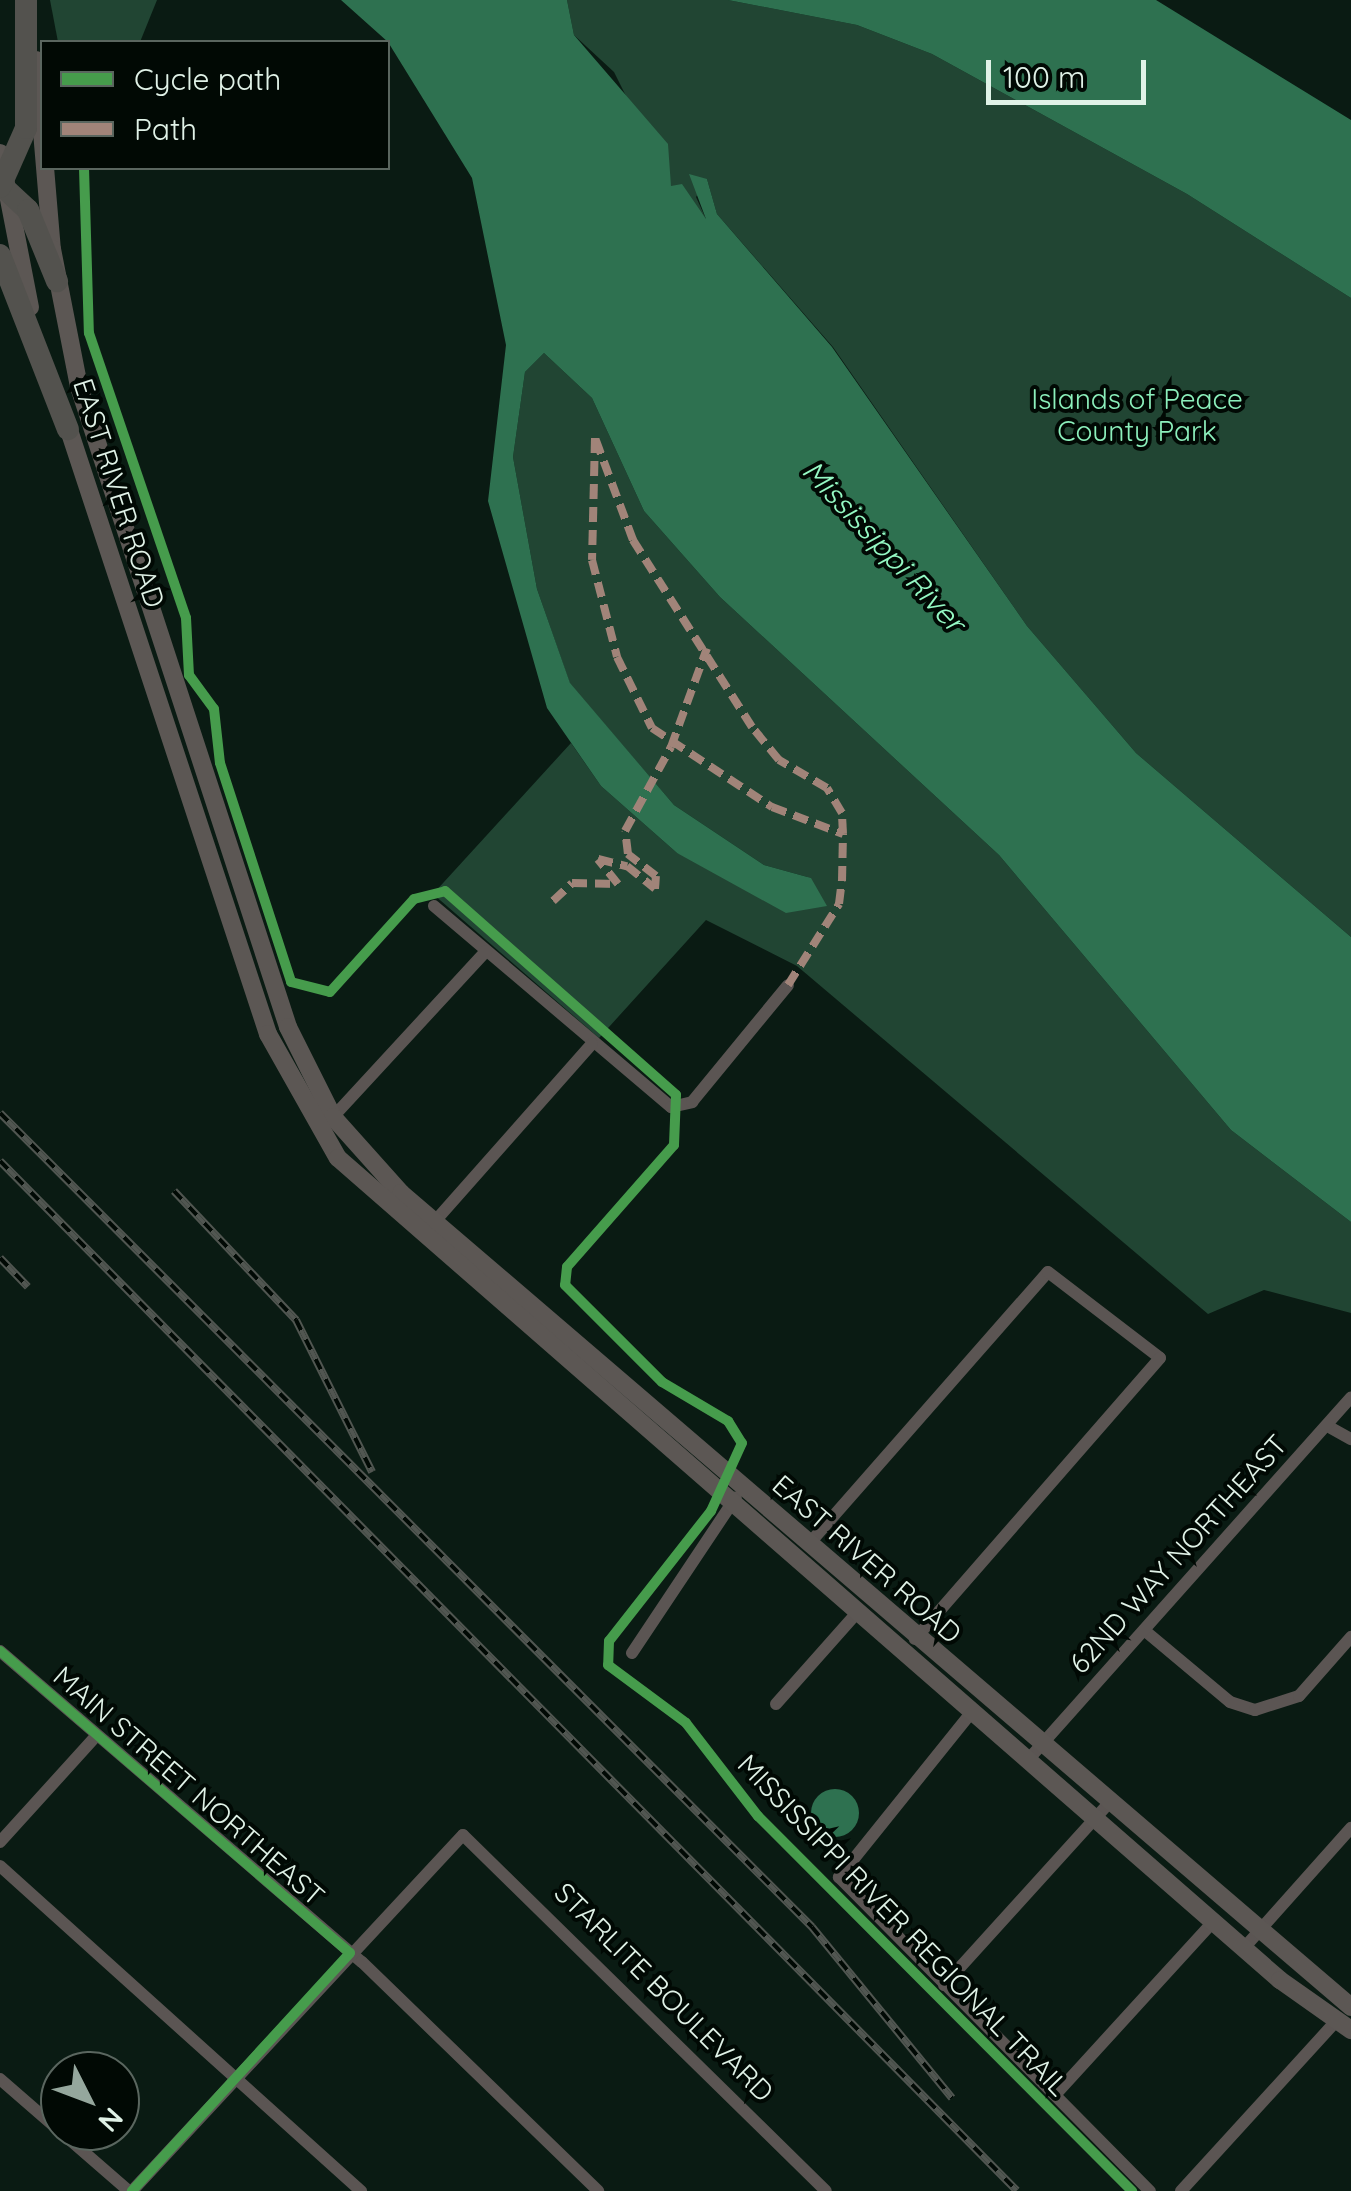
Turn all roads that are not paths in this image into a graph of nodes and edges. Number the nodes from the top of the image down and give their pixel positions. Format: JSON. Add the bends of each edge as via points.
{"nodes":[{"id":1,"x":26,"y":0,"type":"edge"},
{"id":2,"x":40,"y":127,"type":"edge"},
{"id":3,"x":0,"y":154,"type":"edge"},
{"id":4,"x":45,"y":170,"type":"edge"},
{"id":5,"x":1,"y":185,"type":"edge"},
{"id":6,"x":0,"y":255,"type":"edge"},
{"id":7,"x":57,"y":281,"type":"junction"},
{"id":8,"x":68,"y":428,"type":"junction"},
{"id":9,"x":434,"y":906,"type":"dead end"},
{"id":10,"x":486,"y":951,"type":"junction"},
{"id":11,"x":788,"y":985,"type":"dead end"},
{"id":12,"x":592,"y":1044,"type":"junction"},
{"id":13,"x":334,"y":1116,"type":"junction"},
{"id":14,"x":435,"y":1222,"type":"junction"},
{"id":15,"x":421,"y":1237,"type":"junction"},
{"id":16,"x":1351,"y":1397,"type":"edge"},
{"id":17,"x":1331,"y":1428,"type":"junction"},
{"id":18,"x":1351,"y":1439,"type":"edge"},
{"id":19,"x":742,"y":1487,"type":"junction"},
{"id":20,"x":731,"y":1506,"type":"junction"},
{"id":21,"x":808,"y":1546,"type":"junction"},
{"id":22,"x":856,"y":1614,"type":"junction"},
{"id":23,"x":1144,"y":1630,"type":"junction"},
{"id":24,"x":1351,"y":1637,"type":"edge"},
{"id":25,"x":916,"y":1639,"type":"junction"},
{"id":26,"x":0,"y":1651,"type":"edge"},
{"id":27,"x":632,"y":1652,"type":"dead end"},
{"id":28,"x":776,"y":1704,"type":"dead end"},
{"id":29,"x":971,"y":1714,"type":"junction"},
{"id":30,"x":97,"y":1734,"type":"junction"},
{"id":31,"x":1041,"y":1746,"type":"junction"},
{"id":32,"x":1027,"y":1762,"type":"junction"},
{"id":33,"x":1108,"y":1804,"type":"junction"},
{"id":34,"x":1095,"y":1820,"type":"junction"},
{"id":35,"x":1351,"y":1828,"type":"edge"},
{"id":36,"x":0,"y":1842,"type":"edge"},
{"id":37,"x":0,"y":1866,"type":"edge"},
{"id":38,"x":1214,"y":1922,"type":"junction"},
{"id":39,"x":1258,"y":1932,"type":"junction"},
{"id":40,"x":1244,"y":1948,"type":"junction"},
{"id":41,"x":350,"y":1953,"type":"junction"},
{"id":42,"x":944,"y":1985,"type":"junction"},
{"id":43,"x":1351,"y":2007,"type":"edge"},
{"id":44,"x":1343,"y":2025,"type":"edge"},
{"id":45,"x":239,"y":2073,"type":"junction"},
{"id":46,"x":0,"y":2079,"type":"edge"},
{"id":47,"x":1055,"y":2095,"type":"junction"},
{"id":48,"x":130,"y":2191,"type":"edge"},
{"id":49,"x":361,"y":2191,"type":"edge"},
{"id":50,"x":598,"y":2191,"type":"edge"},
{"id":51,"x":826,"y":2191,"type":"edge"},
{"id":52,"x":1150,"y":2191,"type":"edge"},
{"id":53,"x":1181,"y":2191,"type":"edge"}],
"edges":[{"from":1,"to":2,"type":"main road","name":"EAST RIVER ROAD"},
{"from":1,"to":5,"type":"highway","via":[[26,128]]},
{"from":3,"to":5,"type":"main road","name":"EAST RIVER ROAD"},
{"from":4,"to":7,"type":"main road","name":"EAST RIVER ROAD"},
{"from":5,"to":7,"type":"highway","via":[[28,210]]},
{"from":5,"to":8,"type":"main road","name":"EAST RIVER ROAD"},
{"from":6,"to":8,"type":"highway"},
{"from":7,"to":13,"type":"main road","name":"EAST RIVER ROAD","via":[[89,419],[288,1027]]},
{"from":8,"to":15,"type":"main road","name":"EAST RIVER ROAD","via":[[282,1070],[338,1158]]},
{"from":9,"to":10,"type":"street"},
{"from":10,"to":12,"type":"street"},
{"from":10,"to":13,"type":"street"},
{"from":11,"to":12,"type":"street","via":[[677,1108]]},
{"from":12,"to":14,"type":"street"},
{"from":13,"to":14,"type":"main road","name":"EAST RIVER ROAD"},
{"from":14,"to":15,"type":"street"},
{"from":14,"to":19,"type":"main road","name":"EAST RIVER ROAD"},
{"from":15,"to":20,"type":"main road","name":"EAST RIVER ROAD"},
{"from":16,"to":17,"type":"street","name":"62ND WAY NORTHEAST"},
{"from":17,"to":18,"type":"street"},
{"from":17,"to":23,"type":"street","name":"62ND WAY NORTHEAST"},
{"from":19,"to":20,"type":"street"},
{"from":19,"to":21,"type":"main road","name":"EAST RIVER ROAD"},
{"from":20,"to":22,"type":"main road","name":"EAST RIVER ROAD"},
{"from":20,"to":27,"type":"street"},
{"from":21,"to":25,"type":"main road","name":"EAST RIVER ROAD"},
{"from":21,"to":25,"type":"street","via":[[1048,1272],[1160,1358]]},
{"from":22,"to":28,"type":"street"},
{"from":22,"to":29,"type":"main road","name":"EAST RIVER ROAD"},
{"from":23,"to":24,"type":"street","via":[[1230,1702],[1255,1710],[1299,1696]]},
{"from":23,"to":31,"type":"street","name":"62ND WAY NORTHEAST"},
{"from":25,"to":31,"type":"main road","name":"EAST RIVER ROAD"},
{"from":26,"to":30,"type":"street","name":"MAIN STREET NORTHEAST"},
{"from":29,"to":32,"type":"main road","name":"EAST RIVER ROAD"},
{"from":29,"to":42,"type":"street","via":[[838,1872]]},
{"from":30,"to":36,"type":"street"},
{"from":30,"to":41,"type":"street","name":"MAIN STREET NORTHEAST"},
{"from":31,"to":32,"type":"street","name":"62ND WAY NORTHEAST"},
{"from":31,"to":33,"type":"main road","name":"EAST RIVER ROAD"},
{"from":32,"to":34,"type":"main road","name":"EAST RIVER ROAD"},
{"from":33,"to":34,"type":"street"},
{"from":33,"to":39,"type":"main road","name":"EAST RIVER ROAD"},
{"from":34,"to":38,"type":"main road","name":"EAST RIVER ROAD"},
{"from":34,"to":42,"type":"street"},
{"from":35,"to":39,"type":"street"},
{"from":37,"to":45,"type":"street"},
{"from":38,"to":40,"type":"main road","name":"EAST RIVER ROAD"},
{"from":38,"to":47,"type":"street"},
{"from":39,"to":40,"type":"street"},
{"from":39,"to":43,"type":"main road","name":"EAST RIVER ROAD"},
{"from":40,"to":44,"type":"main road","name":"EAST RIVER ROAD"},
{"from":41,"to":45,"type":"street"},
{"from":41,"to":50,"type":"street","name":"MAIN STREET NORTHEAST"},
{"from":41,"to":51,"type":"street","name":"STARLITE BOULEVARD","via":[[462,1834]]},
{"from":42,"to":47,"type":"street"},
{"from":44,"to":53,"type":"street"},
{"from":45,"to":48,"type":"street"},
{"from":45,"to":49,"type":"street"},
{"from":46,"to":48,"type":"street"},
{"from":47,"to":52,"type":"street"}]}
